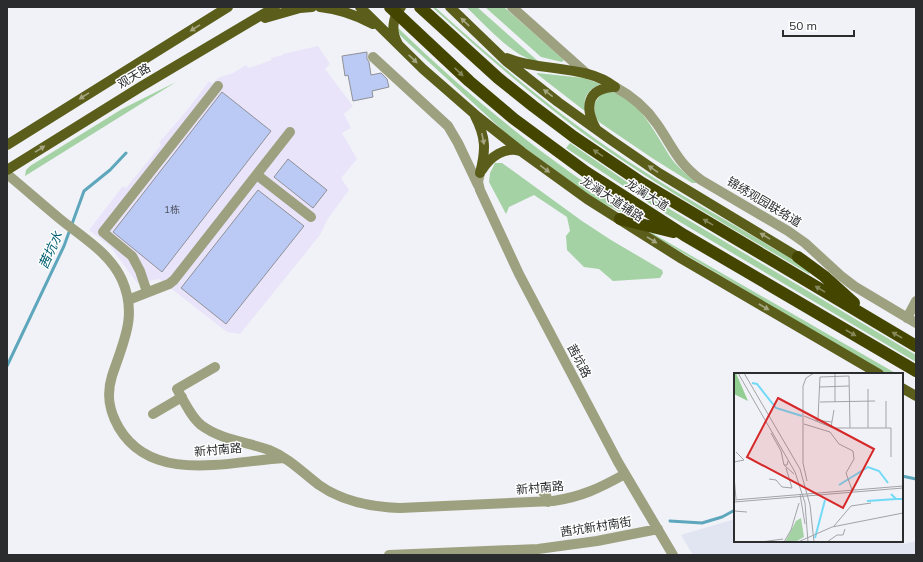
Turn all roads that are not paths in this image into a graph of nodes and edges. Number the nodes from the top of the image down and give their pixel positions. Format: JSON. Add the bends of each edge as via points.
{"nodes":[{"id":1,"x":228,"y":7,"type":"edge"},
{"id":2,"x":274,"y":7,"type":"edge"},
{"id":3,"x":312,"y":7,"type":"edge"},
{"id":4,"x":320,"y":7,"type":"edge"},
{"id":5,"x":360,"y":7,"type":"edge"},
{"id":6,"x":390,"y":7,"type":"edge"},
{"id":7,"x":401,"y":7,"type":"edge"},
{"id":8,"x":420,"y":7,"type":"edge"},
{"id":9,"x":450,"y":7,"type":"edge"},
{"id":10,"x":512,"y":7,"type":"edge"},
{"id":11,"x":240,"y":28,"type":"junction"},
{"id":12,"x":385,"y":32,"type":"junction"},
{"id":13,"x":400,"y":47,"type":"junction"},
{"id":14,"x":501,"y":56,"type":"junction"},
{"id":15,"x":373,"y":57,"type":"dead end"},
{"id":16,"x":587,"y":74,"type":"junction"},
{"id":17,"x":218,"y":86,"type":"dead end"},
{"id":18,"x":615,"y":87,"type":"junction"},
{"id":19,"x":468,"y":109,"type":"junction"},
{"id":20,"x":596,"y":129,"type":"junction"},
{"id":21,"x":290,"y":132,"type":"dead end"},
{"id":22,"x":7,"y":145,"type":"edge"},
{"id":23,"x":522,"y":152,"type":"junction"},
{"id":24,"x":7,"y":170,"type":"edge"},
{"id":25,"x":480,"y":173,"type":"junction"},
{"id":26,"x":7,"y":174,"type":"edge"},
{"id":27,"x":256,"y":175,"type":"junction"},
{"id":28,"x":480,"y":190,"type":"junction"},
{"id":29,"x":311,"y":217,"type":"dead end"},
{"id":30,"x":620,"y":219,"type":"junction"},
{"id":31,"x":684,"y":235,"type":"junction"},
{"id":32,"x":798,"y":257,"type":"joint"},
{"id":33,"x":147,"y":292,"type":"junction"},
{"id":34,"x":128,"y":300,"type":"junction"},
{"id":35,"x":916,"y":301,"type":"edge"},
{"id":36,"x":912,"y":320,"type":"edge"},
{"id":37,"x":877,"y":323,"type":"junction"},
{"id":38,"x":916,"y":346,"type":"edge"},
{"id":39,"x":215,"y":367,"type":"dead end"},
{"id":40,"x":916,"y":371,"type":"edge"},
{"id":41,"x":877,"y":373,"type":"edge"},
{"id":42,"x":903,"y":389,"type":"edge"},
{"id":43,"x":916,"y":396,"type":"edge"},
{"id":44,"x":182,"y":397,"type":"junction"},
{"id":45,"x":153,"y":414,"type":"dead end"},
{"id":46,"x":284,"y":458,"type":"junction"},
{"id":47,"x":625,"y":474,"type":"junction"},
{"id":48,"x":541,"y":490,"type":"dead end"},
{"id":49,"x":548,"y":502,"type":"junction"},
{"id":50,"x":658,"y":530,"type":"junction"},
{"id":51,"x":558,"y":551,"type":"edge"},
{"id":52,"x":415,"y":554,"type":"edge"},
{"id":53,"x":389,"y":555,"type":"edge"},
{"id":54,"x":673,"y":555,"type":"edge"}],
"edges":[{"from":1,"to":22,"type":"main road","name":"观天路","one_way":true},
{"from":2,"to":11,"type":"main road","name":"观天路"},
{"from":3,"to":11,"type":"main road","via":[[282,12]]},
{"from":4,"to":12,"type":"main road","via":[[350,13]]},
{"from":5,"to":12,"type":"main road","name":"龙澜大道辅路"},
{"from":6,"to":31,"type":"highway","name":"龙澜大道","one_way":true,"via":[[514,119],[623,197]]},
{"from":7,"to":13,"type":"main road","via":[[397,12],[394,27],[394,35]]},
{"from":37,"to":8,"type":"highway","name":"龙澜大道","one_way":true,"via":[[642,183],[574,137],[498,78]]},
{"from":14,"to":9,"type":"main road","one_way":true},
{"from":10,"to":16,"type":"street"},
{"from":24,"to":11,"type":"main road","name":"观天路","one_way":true},
{"from":12,"to":13,"type":"main road","name":"龙澜大道辅路"},
{"from":13,"to":19,"type":"main road","name":"龙澜大道辅路","one_way":true},
{"from":14,"to":16,"type":"main road"},
{"from":20,"to":14,"type":"main road","one_way":true},
{"from":15,"to":28,"type":"street","via":[[448,126]]},
{"from":16,"to":18,"type":"main road","via":[[608,81]]},
{"from":17,"to":33,"type":"street","via":[[104,232],[132,256]]},
{"from":18,"to":20,"type":"main road","via":[[598,90],[591,98],[589,114]]},
{"from":18,"to":36,"type":"street","name":"锦绣观园联络道","via":[[635,100],[651,116],[682,164],[691,173],[805,243],[854,286]]},
{"from":19,"to":23,"type":"main road","name":"龙澜大道辅路"},
{"from":19,"to":25,"type":"main road","one_way":true,"via":[[478,122],[484,137],[485,151]]},
{"from":32,"to":20,"type":"main road","one_way":true,"via":[[659,173]]},
{"from":21,"to":27,"type":"street"},
{"from":23,"to":25,"type":"main road","via":[[507,150],[499,153]]},
{"from":23,"to":30,"type":"main road","name":"龙澜大道辅路","one_way":true,"via":[[594,204]]},
{"from":25,"to":28,"type":"street","name":"茜坑路"},
{"from":26,"to":34,"type":"street","name":"新村南路","via":[[106,257],[122,280]]},
{"from":27,"to":29,"type":"street"},
{"from":27,"to":33,"type":"street","via":[[174,280]]},
{"from":28,"to":47,"type":"street","name":"茜坑路","via":[[518,274]]},
{"from":30,"to":31,"type":"highway"},
{"from":30,"to":41,"type":"main road","name":"龙澜大道辅路","one_way":true,"via":[[682,259]]},
{"from":31,"to":40,"type":"highway","name":"龙澜大道","one_way":true},
{"from":32,"to":37,"type":"highway","via":[[824,276]]},
{"from":33,"to":34,"type":"street"},
{"from":34,"to":46,"type":"street","name":"新村南路","via":[[130,310],[127,332],[112,378],[108,400],[114,420],[126,438],[154,458],[182,465],[197,466]]},
{"from":35,"to":36,"type":"street"},
{"from":38,"to":37,"type":"highway","name":"龙澜大道","one_way":true},
{"from":39,"to":44,"type":"street","via":[[178,389]]},
{"from":42,"to":43,"type":"main road"},
{"from":44,"to":45,"type":"street"},
{"from":44,"to":46,"type":"street","via":[[196,419],[207,429],[270,450]]},
{"from":46,"to":49,"type":"street","name":"新村南路","via":[[332,493],[369,506],[400,508]]},
{"from":47,"to":49,"type":"street","name":"新村南路","via":[[586,494]]},
{"from":47,"to":50,"type":"street","name":"茜坑路"},
{"from":48,"to":49,"type":"street"},
{"from":50,"to":51,"type":"street","name":"茜坑新村南街"},
{"from":50,"to":54,"type":"street","name":"茜坑路"},
{"from":51,"to":52,"type":"street","name":"茜坑新村南街","via":[[538,549]]},
{"from":52,"to":53,"type":"street","name":"茜坑新村南街"}]}
